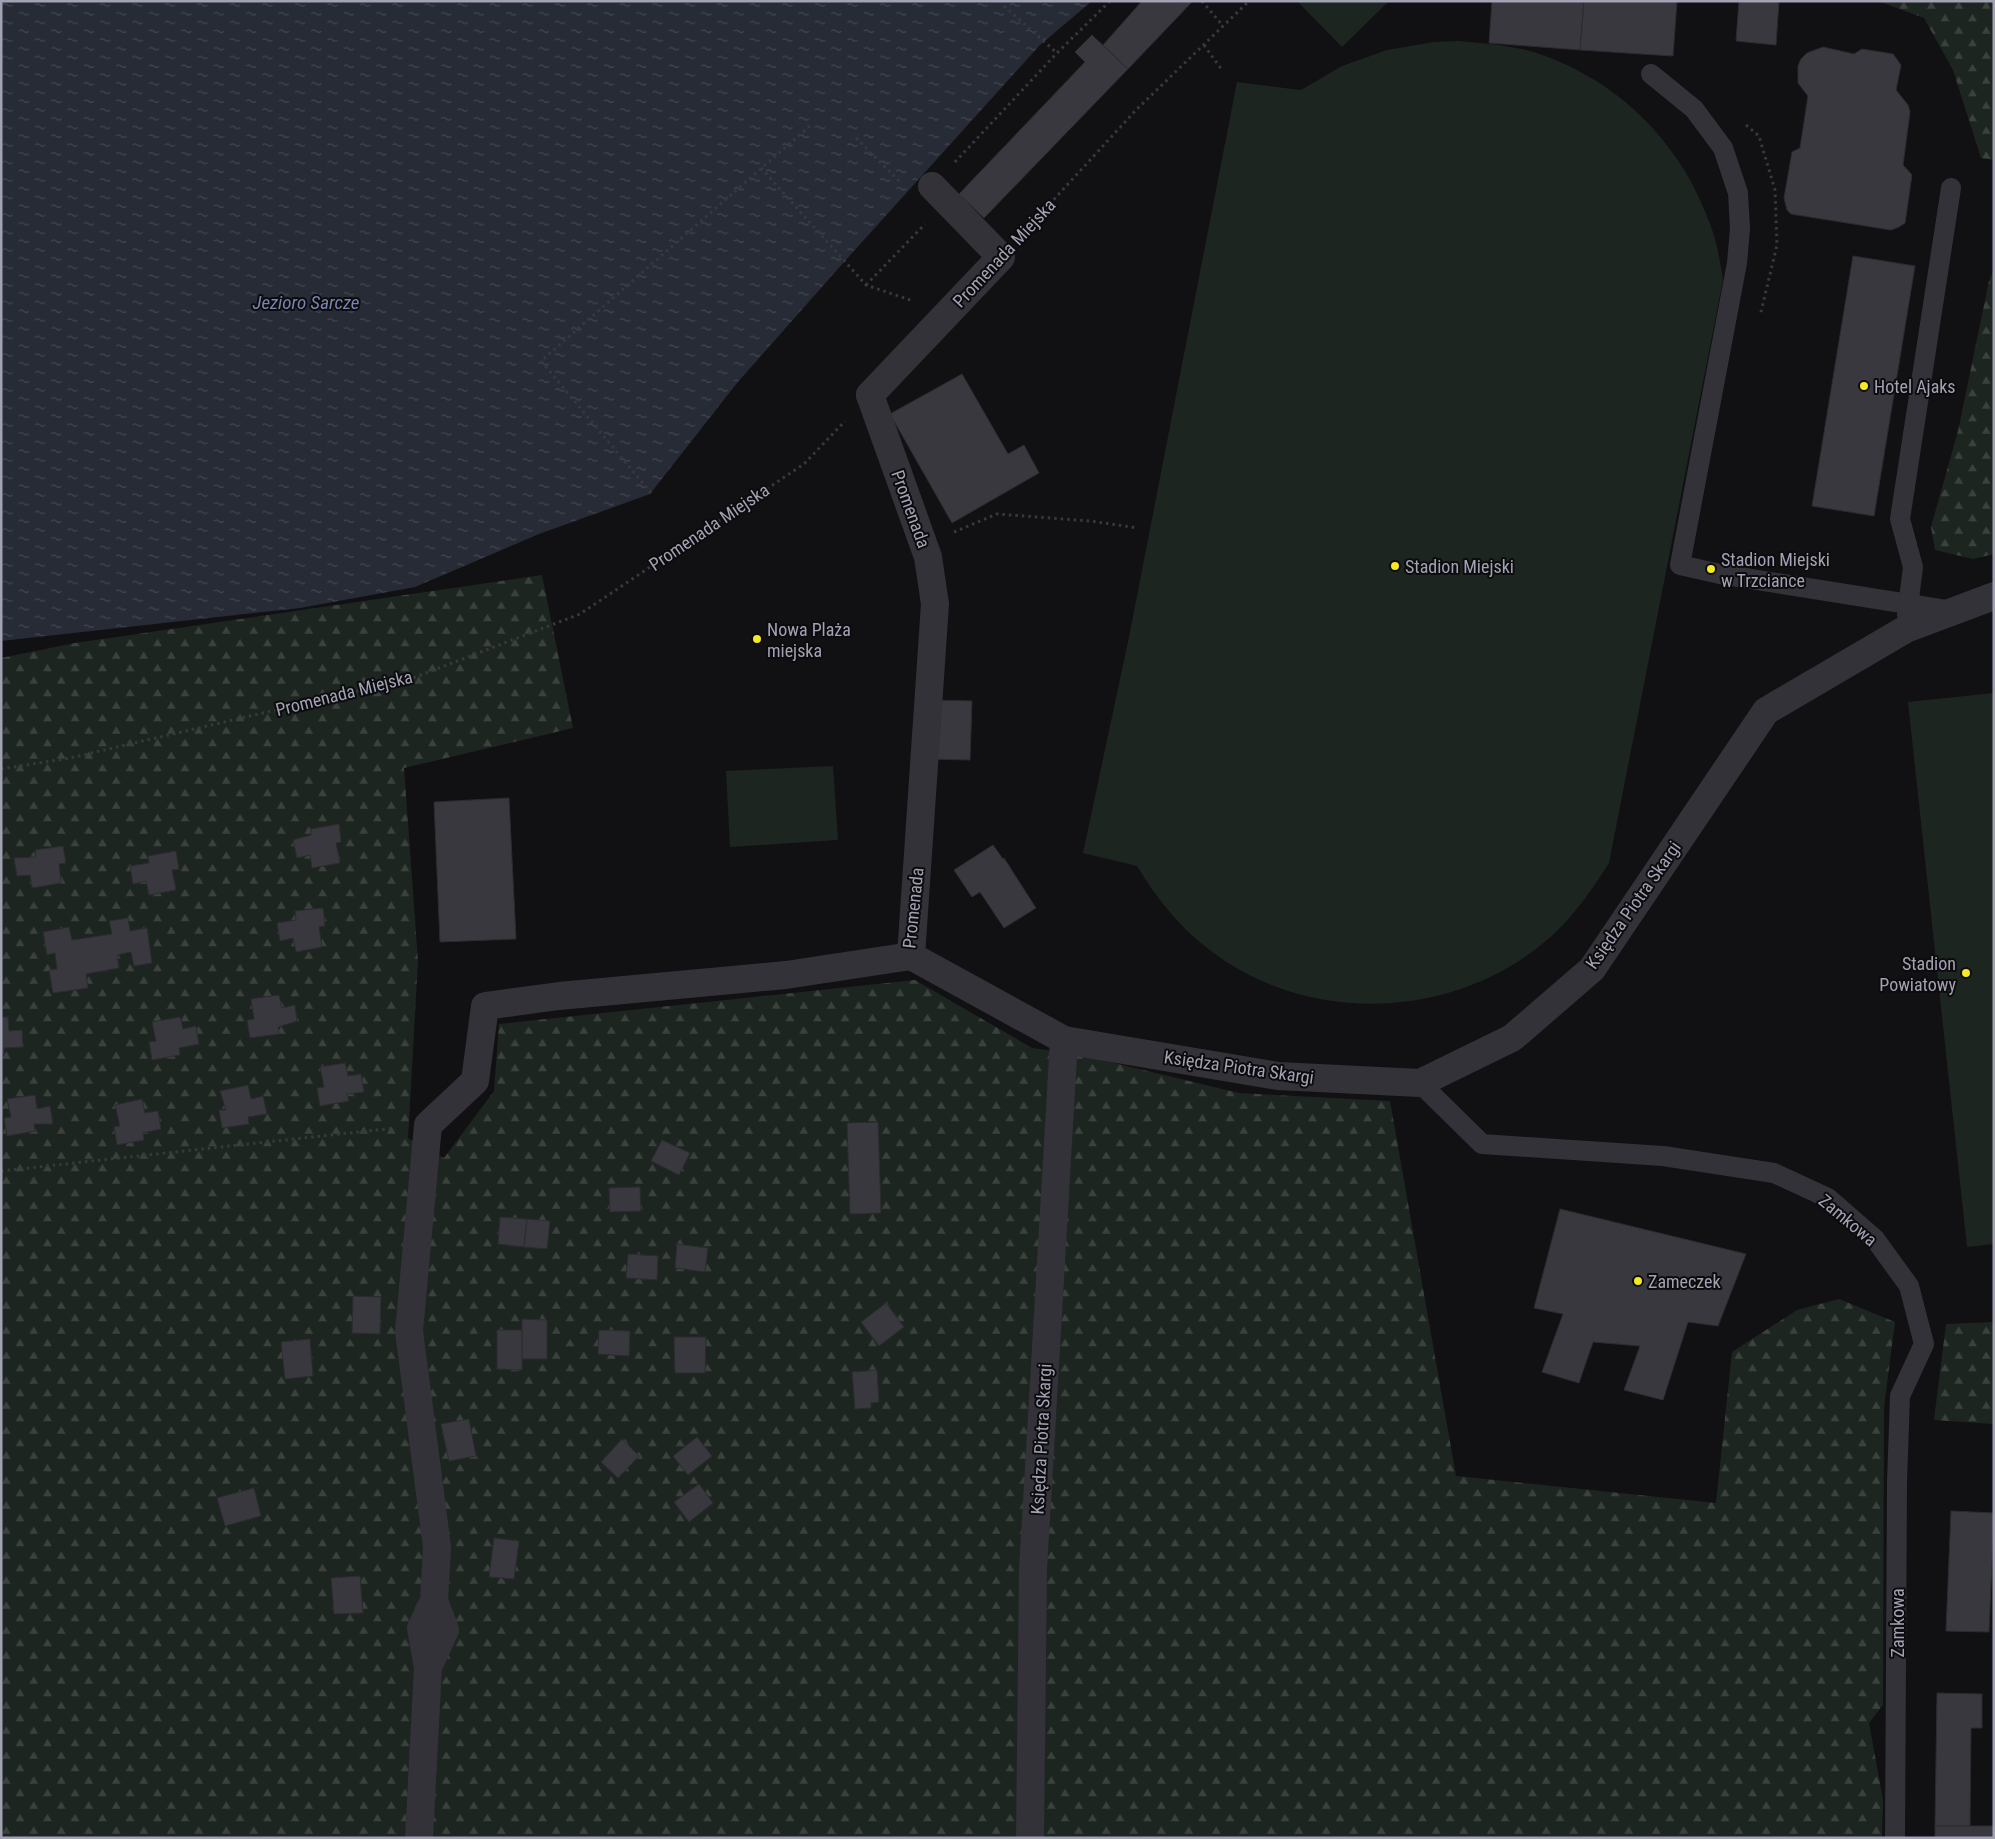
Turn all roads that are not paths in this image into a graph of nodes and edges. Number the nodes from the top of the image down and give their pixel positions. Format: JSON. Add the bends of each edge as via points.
{"nodes":[{"id":1,"x":1651,"y":74,"type":"dead end"},
{"id":2,"x":1951,"y":188,"type":"dead end"},
{"id":3,"x":940,"y":194,"type":"road end"},
{"id":4,"x":870,"y":395,"type":"joint"},
{"id":5,"x":1994,"y":596,"type":"edge"},
{"id":6,"x":1906,"y":617,"type":"junction"},
{"id":7,"x":911,"y":956,"type":"junction"},
{"id":8,"x":1064,"y":1040,"type":"junction"},
{"id":9,"x":1420,"y":1083,"type":"junction"},
{"id":10,"x":419,"y":1838,"type":"edge"},
{"id":11,"x":1030,"y":1838,"type":"edge"},
{"id":12,"x":1896,"y":1838,"type":"edge"}],
"edges":[{"from":1,"to":6,"type":"lane","via":[[1694,109],[1723,148],[1738,193],[1738,263],[1680,565]]},
{"from":2,"to":6,"type":"lane","via":[[1900,519],[1913,567]]},
{"from":3,"to":4,"type":"street","name":"Promenada Miejska","via":[[1001,257]]},
{"from":4,"to":7,"type":"street","name":"Promenada","via":[[928,557],[934,604]]},
{"from":5,"to":6,"type":"street","name":"Księdza Piotra Skargi","via":[[1954,611]]},
{"from":6,"to":9,"type":"street","name":"Księdza Piotra Skargi","via":[[1766,711],[1592,969],[1512,1038]]},
{"from":7,"to":8,"type":"street","name":"Księdza Piotra Skargi"},
{"from":7,"to":10,"type":"street","name":"Promenada","via":[[786,976],[569,995],[485,1006],[476,1081],[428,1125],[409,1331],[437,1546],[434,1601],[445,1630],[428,1667]]},
{"from":8,"to":9,"type":"street","name":"Księdza Piotra Skargi","via":[[1278,1076]]},
{"from":8,"to":11,"type":"street","name":"Księdza Piotra Skargi","via":[[1034,1570]]},
{"from":9,"to":12,"type":"lane","name":"Zamkowa","via":[[1482,1144],[1663,1156],[1774,1173],[1828,1198],[1875,1239],[1909,1286],[1924,1344],[1900,1396]]}]}
